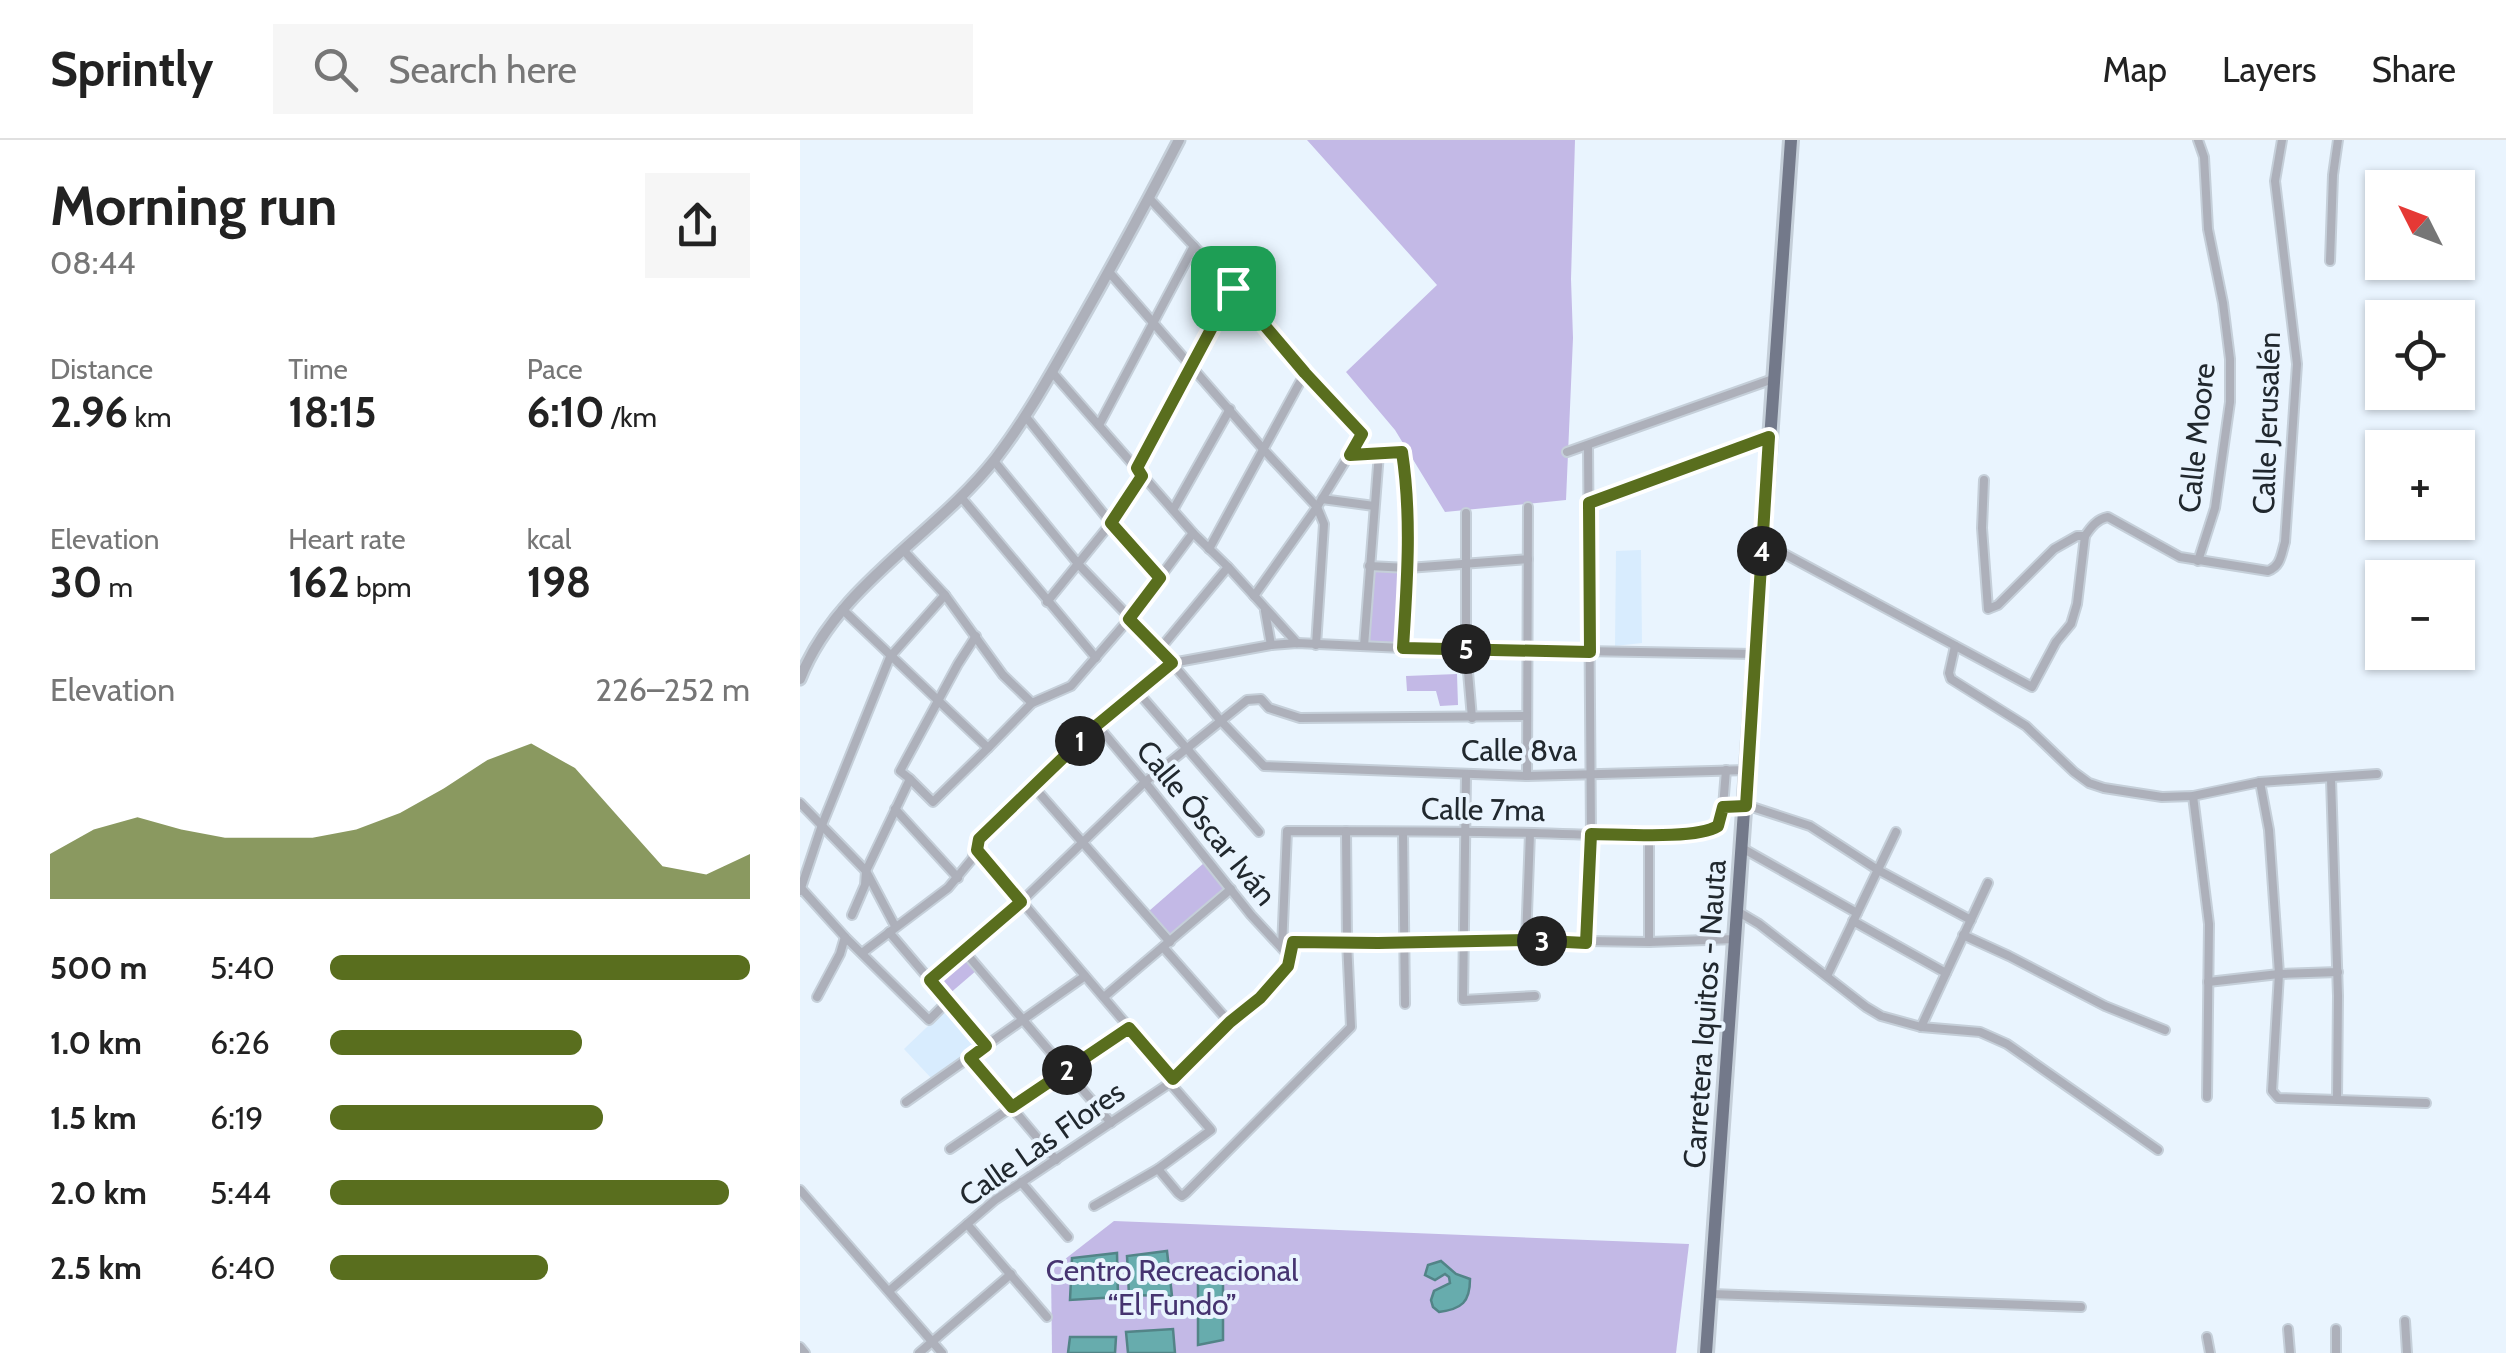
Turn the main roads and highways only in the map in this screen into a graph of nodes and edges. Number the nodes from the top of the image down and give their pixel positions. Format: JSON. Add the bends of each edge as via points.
{"nodes":[{"id":1,"x":1791,"y":140,"type":"edge"},
{"id":2,"x":1706,"y":1353,"type":"edge"}],
"edges":[{"from":1,"to":2,"type":"main road","name":"Carretera Iquitos - Nauta"}]}
